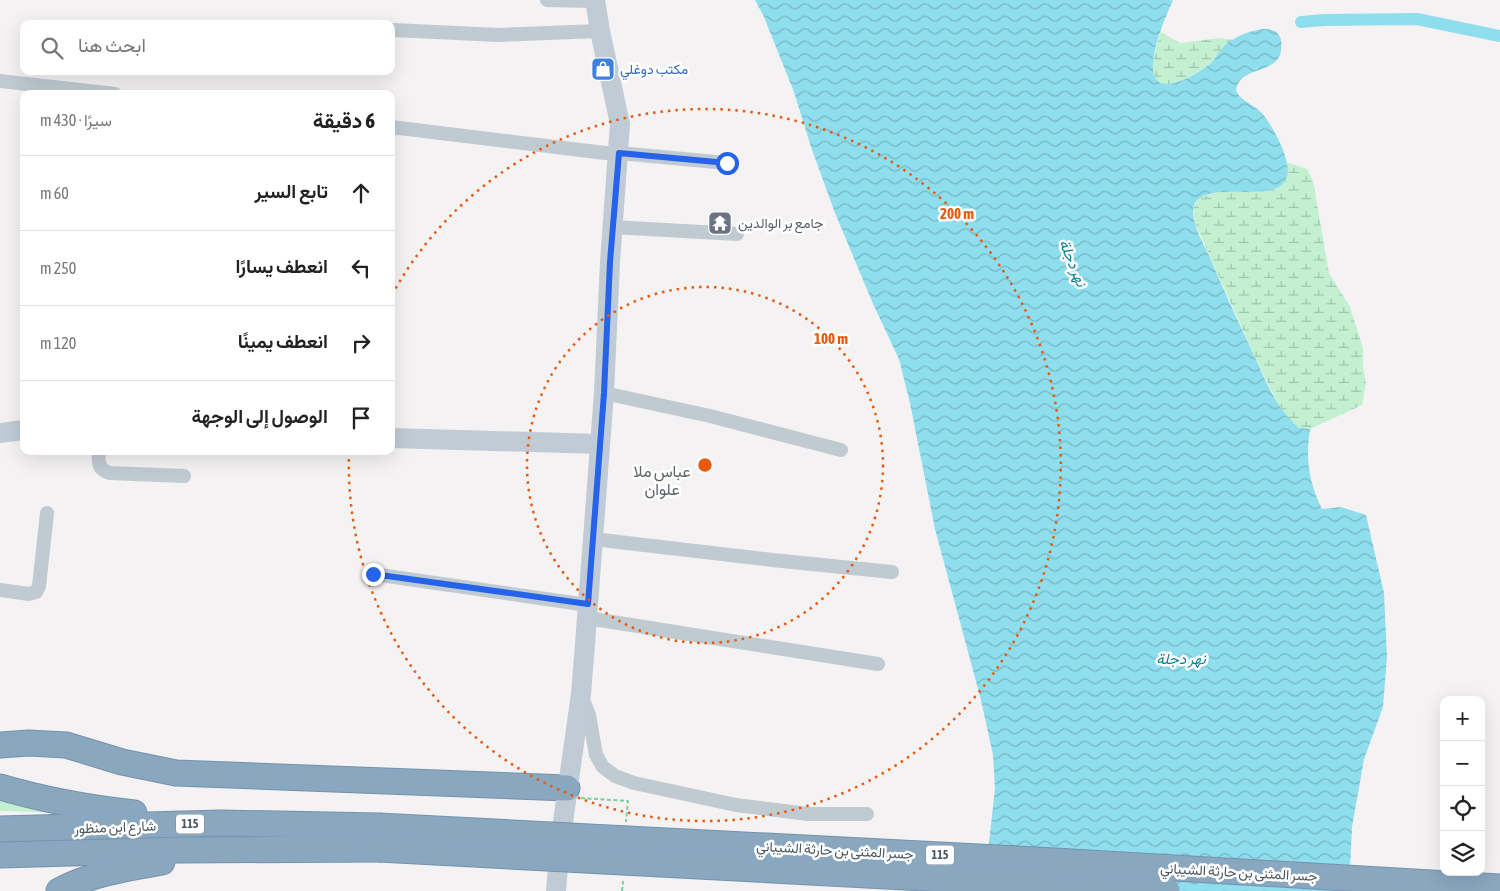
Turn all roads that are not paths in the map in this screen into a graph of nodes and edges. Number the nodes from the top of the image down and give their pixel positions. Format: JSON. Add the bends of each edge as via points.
{"nodes":[{"id":1,"x":547,"y":0,"type":"edge"},
{"id":2,"x":595,"y":1,"type":"edge"},
{"id":3,"x":395,"y":30,"type":"edge"},
{"id":4,"x":600,"y":31,"type":"junction"},
{"id":5,"x":0,"y":81,"type":"edge"},
{"id":6,"x":80,"y":90,"type":"edge"},
{"id":7,"x":395,"y":127,"type":"edge"},
{"id":8,"x":619,"y":153,"type":"junction"},
{"id":9,"x":727,"y":163,"type":"dead end"},
{"id":10,"x":612,"y":227,"type":"junction"},
{"id":11,"x":737,"y":234,"type":"dead end"},
{"id":12,"x":604,"y":393,"type":"junction"},
{"id":13,"x":20,"y":431,"type":"edge"},
{"id":14,"x":0,"y":434,"type":"edge"},
{"id":15,"x":395,"y":438,"type":"edge"},
{"id":16,"x":600,"y":444,"type":"junction"},
{"id":17,"x":841,"y":450,"type":"dead end"},
{"id":18,"x":99,"y":455,"type":"edge"},
{"id":19,"x":184,"y":476,"type":"dead end"},
{"id":20,"x":47,"y":514,"type":"dead end"},
{"id":21,"x":593,"y":539,"type":"junction"},
{"id":22,"x":892,"y":572,"type":"dead end"},
{"id":23,"x":373,"y":574,"type":"dead end"},
{"id":24,"x":0,"y":590,"type":"edge"},
{"id":25,"x":588,"y":611,"type":"junction"},
{"id":26,"x":878,"y":664,"type":"dead end"},
{"id":27,"x":581,"y":694,"type":"junction"},
{"id":28,"x":0,"y":745,"type":"edge"},
{"id":29,"x":0,"y":787,"type":"edge"},
{"id":30,"x":566,"y":792,"type":"junction"},
{"id":31,"x":867,"y":814,"type":"dead end"},
{"id":32,"x":221,"y":823,"type":"junction"},
{"id":33,"x":0,"y":829,"type":"edge"},
{"id":34,"x":562,"y":829,"type":"dead end"},
{"id":35,"x":379,"y":838,"type":"junction"},
{"id":36,"x":229,"y":849,"type":"junction"},
{"id":37,"x":0,"y":855,"type":"edge"},
{"id":38,"x":558,"y":867,"type":"dead end"},
{"id":39,"x":1500,"y":887,"type":"edge"},
{"id":40,"x":58,"y":891,"type":"edge"},
{"id":41,"x":556,"y":891,"type":"edge"},
{"id":42,"x":1167,"y":891,"type":"edge"}],
"edges":[{"from":1,"to":2,"type":"street"},
{"from":2,"to":4,"type":"street"},
{"from":3,"to":4,"type":"street","via":[[498,35]]},
{"from":4,"to":8,"type":"street","via":[[620,124]]},
{"from":5,"to":6,"type":"street"},
{"from":7,"to":8,"type":"street"},
{"from":8,"to":9,"type":"street"},
{"from":8,"to":10,"type":"street"},
{"from":10,"to":11,"type":"street"},
{"from":10,"to":12,"type":"street"},
{"from":12,"to":16,"type":"street"},
{"from":12,"to":17,"type":"street"},
{"from":13,"to":14,"type":"street"},
{"from":15,"to":16,"type":"street"},
{"from":16,"to":21,"type":"street"},
{"from":18,"to":19,"type":"street","via":[[100,468],[110,473]]},
{"from":20,"to":24,"type":"street","via":[[36,592]]},
{"from":21,"to":22,"type":"street"},
{"from":21,"to":25,"type":"street"},
{"from":23,"to":25,"type":"street"},
{"from":25,"to":26,"type":"street"},
{"from":25,"to":27,"type":"street"},
{"from":27,"to":30,"type":"street"},
{"from":27,"to":31,"type":"street","via":[[589,715],[596,755],[603,767],[615,776],[736,805],[808,814]]},
{"from":28,"to":30,"type":"highway","via":[[66,745],[122,762],[176,773]]},
{"from":29,"to":32,"type":"highway","via":[[36,798],[99,810]]},
{"from":30,"to":34,"type":"street"},
{"from":32,"to":33,"type":"highway","name":"شارع ابن منظور","number":"115"},
{"from":32,"to":35,"type":"highway","name":"شارع ابن منظور","number":"115"},
{"from":35,"to":36,"type":"highway","name":"شارع ابن منظور","number":"115"},
{"from":35,"to":39,"type":"highway","name":"جسر المثنى بن حارثة الشيباني","number":"115","bridge":true,"via":[[1065,861]]},
{"from":35,"to":42,"type":"highway","name":"جسر المثنى بن حارثة الشيباني","number":"115","bridge":true},
{"from":36,"to":37,"type":"highway","name":"شارع ابن منظور","number":"115"},
{"from":36,"to":40,"type":"highway","via":[[133,867]]},
{"from":38,"to":41,"type":"street"}]}
